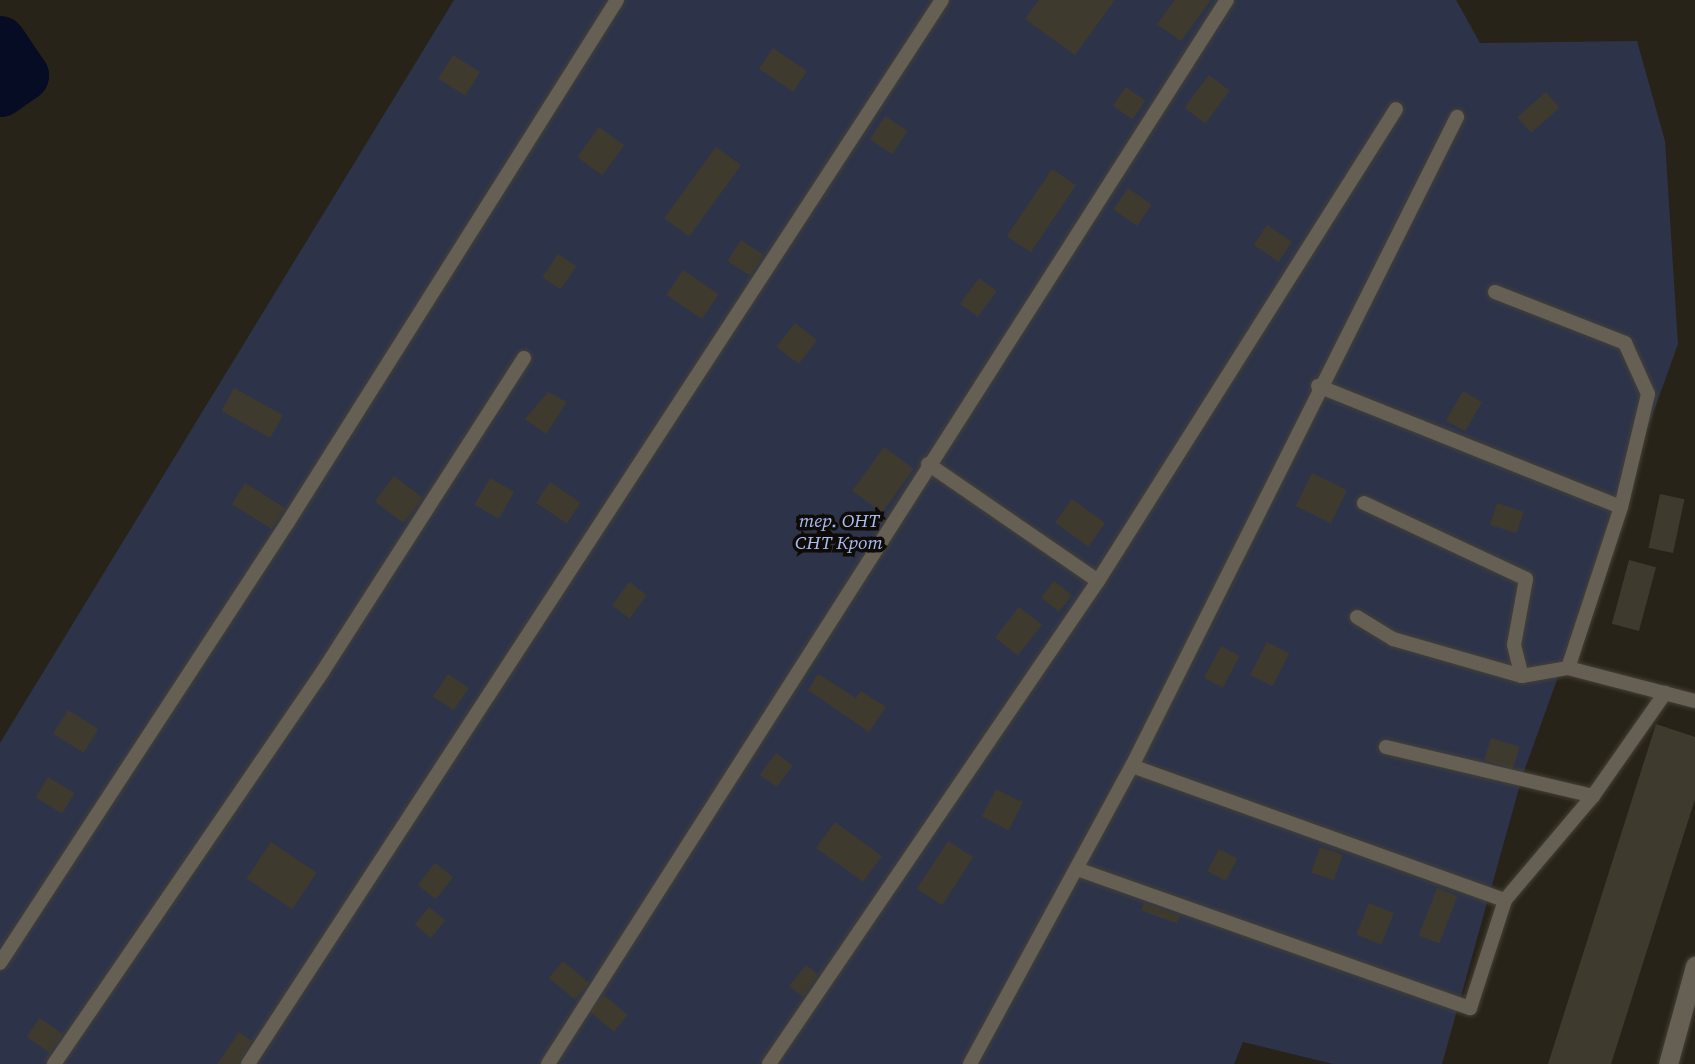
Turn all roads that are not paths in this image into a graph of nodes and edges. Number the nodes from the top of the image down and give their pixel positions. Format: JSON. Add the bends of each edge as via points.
{"nodes":[{"id":1,"x":617,"y":0,"type":"edge"},
{"id":2,"x":942,"y":0,"type":"edge"},
{"id":3,"x":1227,"y":0,"type":"edge"},
{"id":4,"x":1396,"y":109,"type":"dead end"},
{"id":5,"x":1457,"y":117,"type":"dead end"},
{"id":6,"x":1495,"y":292,"type":"dead end"},
{"id":7,"x":524,"y":358,"type":"dead end"},
{"id":8,"x":1318,"y":386,"type":"junction"},
{"id":9,"x":928,"y":464,"type":"junction"},
{"id":10,"x":1364,"y":503,"type":"dead end"},
{"id":11,"x":1621,"y":507,"type":"junction"},
{"id":12,"x":1098,"y":581,"type":"junction"},
{"id":13,"x":1357,"y":617,"type":"dead end"},
{"id":14,"x":1568,"y":668,"type":"junction"},
{"id":15,"x":1522,"y":676,"type":"junction"},
{"id":16,"x":1665,"y":693,"type":"junction"},
{"id":17,"x":1695,"y":701,"type":"edge"},
{"id":18,"x":1386,"y":747,"type":"dead end"},
{"id":19,"x":1132,"y":766,"type":"junction"},
{"id":20,"x":1593,"y":796,"type":"junction"},
{"id":21,"x":1077,"y":869,"type":"junction"},
{"id":22,"x":1505,"y":900,"type":"junction"},
{"id":23,"x":0,"y":963,"type":"edge"},
{"id":24,"x":1695,"y":966,"type":"edge"},
{"id":25,"x":54,"y":1064,"type":"edge"},
{"id":26,"x":248,"y":1064,"type":"edge"},
{"id":27,"x":548,"y":1064,"type":"edge"},
{"id":28,"x":769,"y":1064,"type":"edge"},
{"id":29,"x":970,"y":1064,"type":"edge"},
{"id":30,"x":1668,"y":1064,"type":"edge"}],
"edges":[{"from":1,"to":23,"type":"lane","via":[[288,522]]},
{"from":2,"to":26,"type":"lane"},
{"from":3,"to":9,"type":"lane"},
{"from":4,"to":12,"type":"lane"},
{"from":5,"to":8,"type":"lane"},
{"from":6,"to":11,"type":"lane","via":[[1625,343],[1648,394]]},
{"from":7,"to":25,"type":"lane","via":[[323,671]]},
{"from":8,"to":11,"type":"lane"},
{"from":8,"to":19,"type":"lane"},
{"from":9,"to":12,"type":"lane"},
{"from":9,"to":27,"type":"lane"},
{"from":10,"to":15,"type":"lane","via":[[1526,579],[1514,645]]},
{"from":11,"to":14,"type":"lane"},
{"from":12,"to":28,"type":"lane"},
{"from":13,"to":15,"type":"lane","via":[[1393,639]]},
{"from":14,"to":15,"type":"lane"},
{"from":14,"to":16,"type":"lane"},
{"from":16,"to":17,"type":"lane"},
{"from":16,"to":20,"type":"lane"},
{"from":18,"to":20,"type":"lane"},
{"from":19,"to":21,"type":"lane"},
{"from":19,"to":22,"type":"lane"},
{"from":20,"to":22,"type":"lane"},
{"from":21,"to":22,"type":"lane","via":[[1470,1007]]},
{"from":21,"to":29,"type":"lane"},
{"from":24,"to":30,"type":"street"}]}
